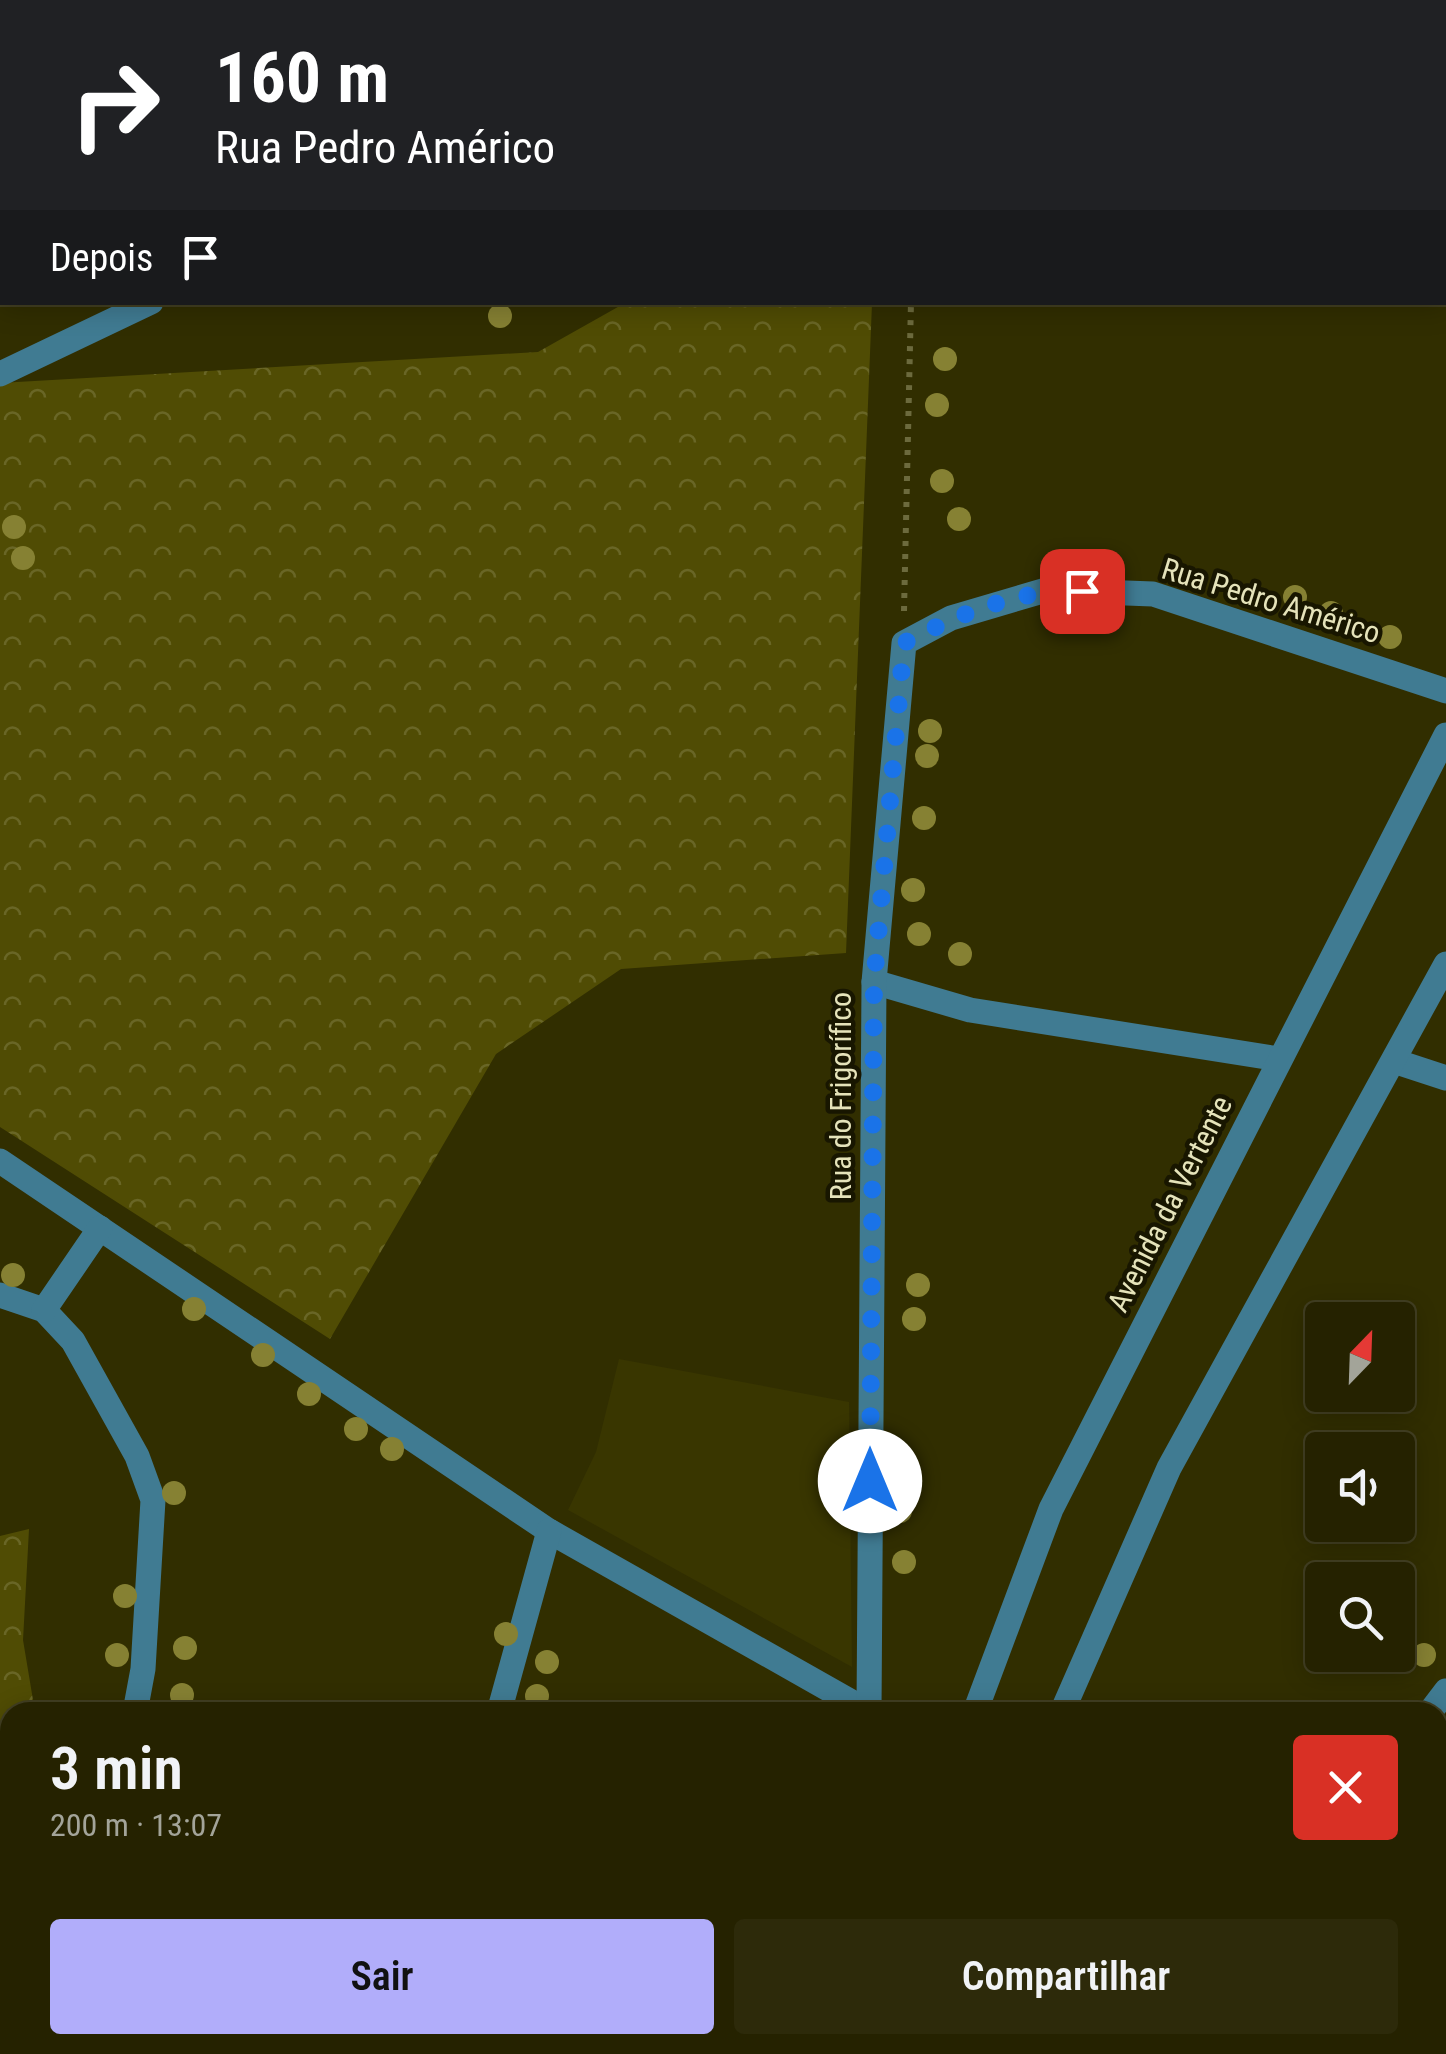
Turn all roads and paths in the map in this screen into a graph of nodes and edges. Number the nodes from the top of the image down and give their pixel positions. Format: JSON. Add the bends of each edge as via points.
{"nodes":[{"id":1,"x":145,"y":305,"type":"edge"},
{"id":2,"x":910,"y":305,"type":"edge"},
{"id":3,"x":0,"y":374,"type":"edge"},
{"id":4,"x":904,"y":643,"type":"junction"},
{"id":5,"x":1446,"y":691,"type":"edge"},
{"id":6,"x":1446,"y":734,"type":"edge"},
{"id":7,"x":1446,"y":964,"type":"edge"},
{"id":8,"x":874,"y":982,"type":"junction"},
{"id":9,"x":1280,"y":1059,"type":"junction"},
{"id":10,"x":1394,"y":1061,"type":"junction"},
{"id":11,"x":1446,"y":1078,"type":"edge"},
{"id":12,"x":0,"y":1161,"type":"edge"},
{"id":13,"x":100,"y":1228,"type":"junction"},
{"id":14,"x":0,"y":1294,"type":"edge"},
{"id":15,"x":44,"y":1310,"type":"junction"},
{"id":16,"x":550,"y":1531,"type":"junction"},
{"id":17,"x":137,"y":1702,"type":"edge"},
{"id":18,"x":501,"y":1702,"type":"edge"},
{"id":19,"x":851,"y":1702,"type":"edge"},
{"id":20,"x":869,"y":1702,"type":"edge"},
{"id":21,"x":979,"y":1702,"type":"edge"},
{"id":22,"x":1066,"y":1702,"type":"edge"}],
"edges":[{"from":1,"to":3,"type":"street"},
{"from":2,"to":4,"type":"path"},
{"from":4,"to":5,"type":"street","name":"Rua Pedro Américo","via":[[952,618],[1046,590],[1154,594]]},
{"from":4,"to":8,"type":"street","name":"Rua do Frigorífico"},
{"from":6,"to":9,"type":"street","name":"Avenida da Vertente"},
{"from":7,"to":10,"type":"street"},
{"from":8,"to":9,"type":"street","via":[[970,1010]]},
{"from":8,"to":20,"type":"street","name":"Rua do Frigorífico"},
{"from":9,"to":21,"type":"street","name":"Avenida da Vertente","via":[[1052,1509]]},
{"from":10,"to":11,"type":"street"},
{"from":10,"to":22,"type":"street","via":[[1169,1468]]},
{"from":12,"to":13,"type":"street","name":"Rua do Frigorífico"},
{"from":13,"to":15,"type":"street"},
{"from":13,"to":16,"type":"street","name":"Rua do Frigorífico"},
{"from":14,"to":15,"type":"street"},
{"from":15,"to":17,"type":"street","via":[[95,1376],[153,1500]]},
{"from":16,"to":18,"type":"street"},
{"from":16,"to":19,"type":"street","name":"Rua do Frigorífico"}]}
